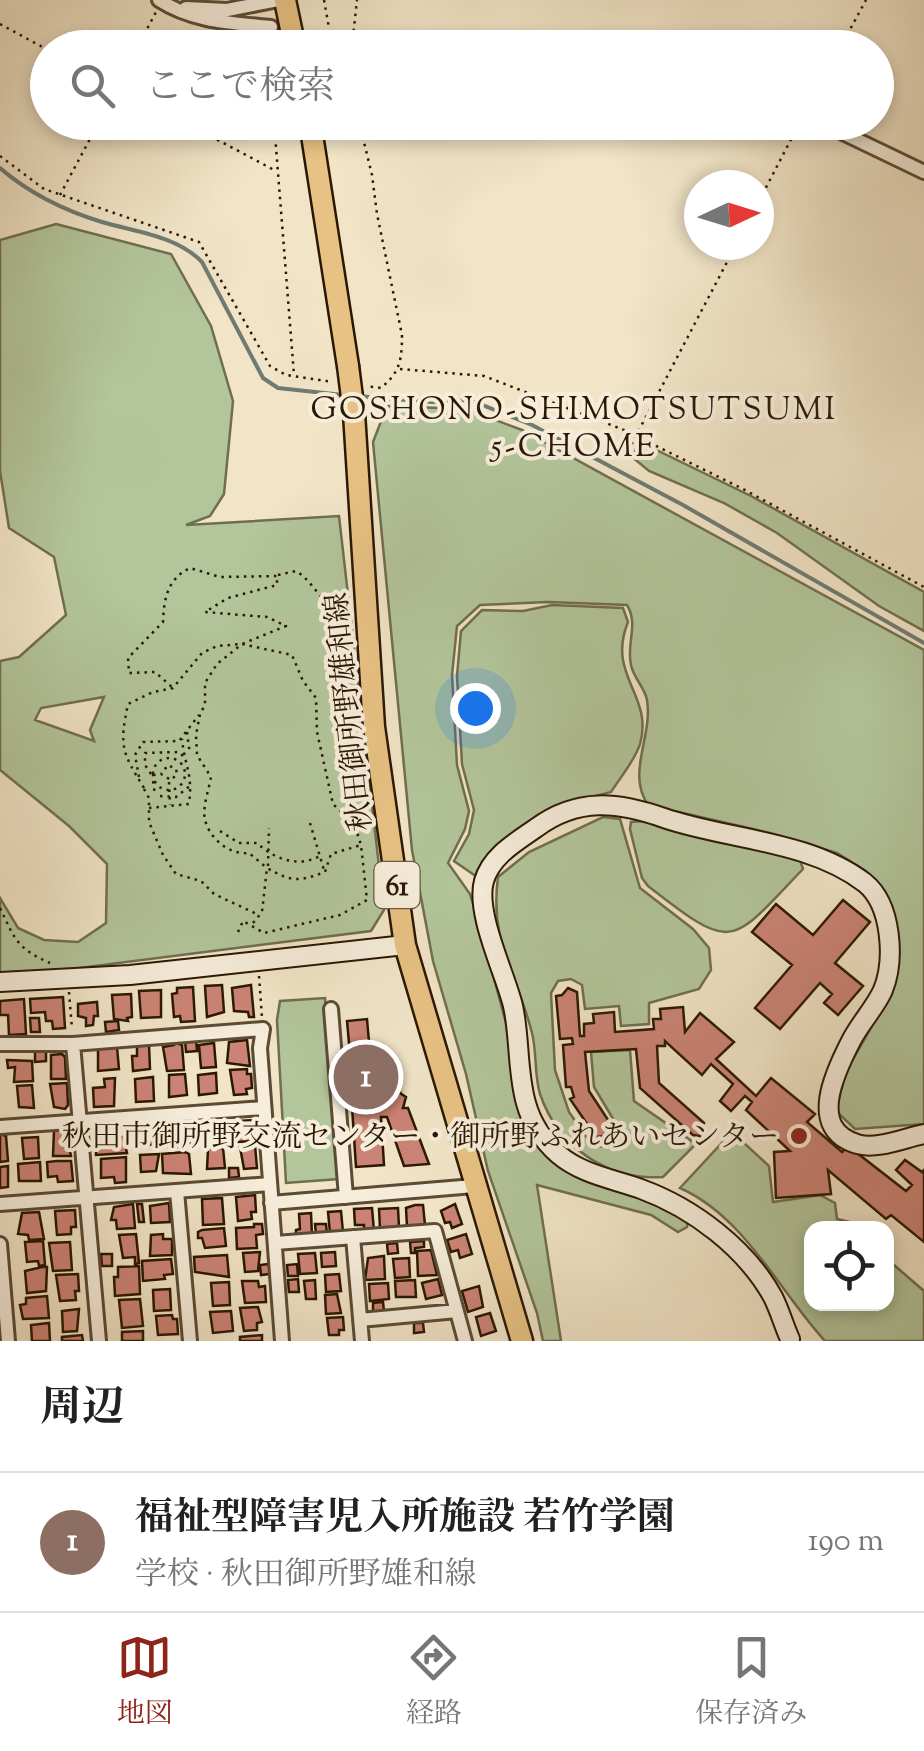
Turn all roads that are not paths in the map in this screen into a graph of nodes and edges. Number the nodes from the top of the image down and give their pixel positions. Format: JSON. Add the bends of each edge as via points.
{"nodes":[{"id":1,"x":282,"y":0,"type":"edge"},
{"id":2,"x":160,"y":1,"type":"edge"},
{"id":3,"x":174,"y":10,"type":"junction"},
{"id":4,"x":271,"y":27,"type":"dead end"},
{"id":5,"x":290,"y":30,"type":"edge"},
{"id":6,"x":313,"y":140,"type":"edge"},
{"id":7,"x":857,"y":140,"type":"edge"},
{"id":8,"x":924,"y":172,"type":"edge"},
{"id":9,"x":405,"y":944,"type":"junction"},
{"id":10,"x":0,"y":982,"type":"edge"},
{"id":11,"x":332,"y":1009,"type":"dead end"},
{"id":12,"x":0,"y":1044,"type":"edge"},
{"id":13,"x":73,"y":1044,"type":"junction"},
{"id":14,"x":264,"y":1108,"type":"junction"},
{"id":15,"x":81,"y":1122,"type":"junction"},
{"id":16,"x":0,"y":1127,"type":"edge"},
{"id":17,"x":924,"y":1134,"type":"edge"},
{"id":18,"x":270,"y":1184,"type":"junction"},
{"id":19,"x":474,"y":1186,"type":"junction"},
{"id":20,"x":177,"y":1191,"type":"junction"},
{"id":21,"x":346,"y":1197,"type":"junction"},
{"id":22,"x":87,"y":1198,"type":"junction"},
{"id":23,"x":272,"y":1203,"type":"junction"},
{"id":24,"x":0,"y":1204,"type":"edge"},
{"id":25,"x":354,"y":1238,"type":"junction"},
{"id":26,"x":0,"y":1244,"type":"edge"},
{"id":27,"x":275,"y":1244,"type":"junction"},
{"id":28,"x":457,"y":1311,"type":"junction"},
{"id":29,"x":360,"y":1320,"type":"junction"},
{"id":30,"x":787,"y":1340,"type":"edge"},
{"id":31,"x":8,"y":1341,"type":"edge"},
{"id":32,"x":99,"y":1341,"type":"edge"},
{"id":33,"x":190,"y":1341,"type":"edge"},
{"id":34,"x":282,"y":1341,"type":"edge"},
{"id":35,"x":362,"y":1341,"type":"edge"},
{"id":36,"x":465,"y":1341,"type":"edge"},
{"id":37,"x":522,"y":1341,"type":"edge"}],
"edges":[{"from":1,"to":3,"type":"street"},
{"from":1,"to":5,"type":"main road"},
{"from":2,"to":3,"type":"street"},
{"from":3,"to":4,"type":"street"},
{"from":6,"to":9,"type":"main road","name":"秋田御所野雄和線","number":"61","bridge":true,"via":[[354,414],[374,727]]},
{"from":7,"to":8,"type":"street"},
{"from":9,"to":10,"type":"street","via":[[130,975]]},
{"from":9,"to":19,"type":"main road","name":"秋田御所野雄和線","number":"61"},
{"from":11,"to":21,"type":"street"},
{"from":12,"to":13,"type":"street"},
{"from":13,"to":14,"type":"street","via":[[263,1029]]},
{"from":13,"to":15,"type":"street"},
{"from":14,"to":15,"type":"street"},
{"from":14,"to":18,"type":"street"},
{"from":15,"to":16,"type":"street"},
{"from":15,"to":22,"type":"street"},
{"from":17,"to":30,"type":"street","via":[[858,1144],[832,1124],[826,1106],[889,963],[888,928],[867,884],[778,845],[612,803],[564,811],[494,860],[484,881],[486,920],[514,1008],[526,1102],[538,1130],[584,1170],[660,1196],[705,1222],[772,1296]]},
{"from":18,"to":20,"type":"street"},
{"from":18,"to":23,"type":"street"},
{"from":19,"to":21,"type":"street"},
{"from":19,"to":37,"type":"main road","name":"秋田御所野雄和線","number":"61"},
{"from":20,"to":22,"type":"street"},
{"from":20,"to":33,"type":"street"},
{"from":21,"to":23,"type":"street"},
{"from":22,"to":24,"type":"street"},
{"from":22,"to":32,"type":"street"},
{"from":23,"to":27,"type":"street"},
{"from":25,"to":27,"type":"street"},
{"from":25,"to":28,"type":"street","via":[[435,1231]]},
{"from":25,"to":29,"type":"street"},
{"from":26,"to":31,"type":"street"},
{"from":27,"to":34,"type":"street"},
{"from":28,"to":29,"type":"street"},
{"from":28,"to":36,"type":"street"},
{"from":29,"to":35,"type":"street"}]}
